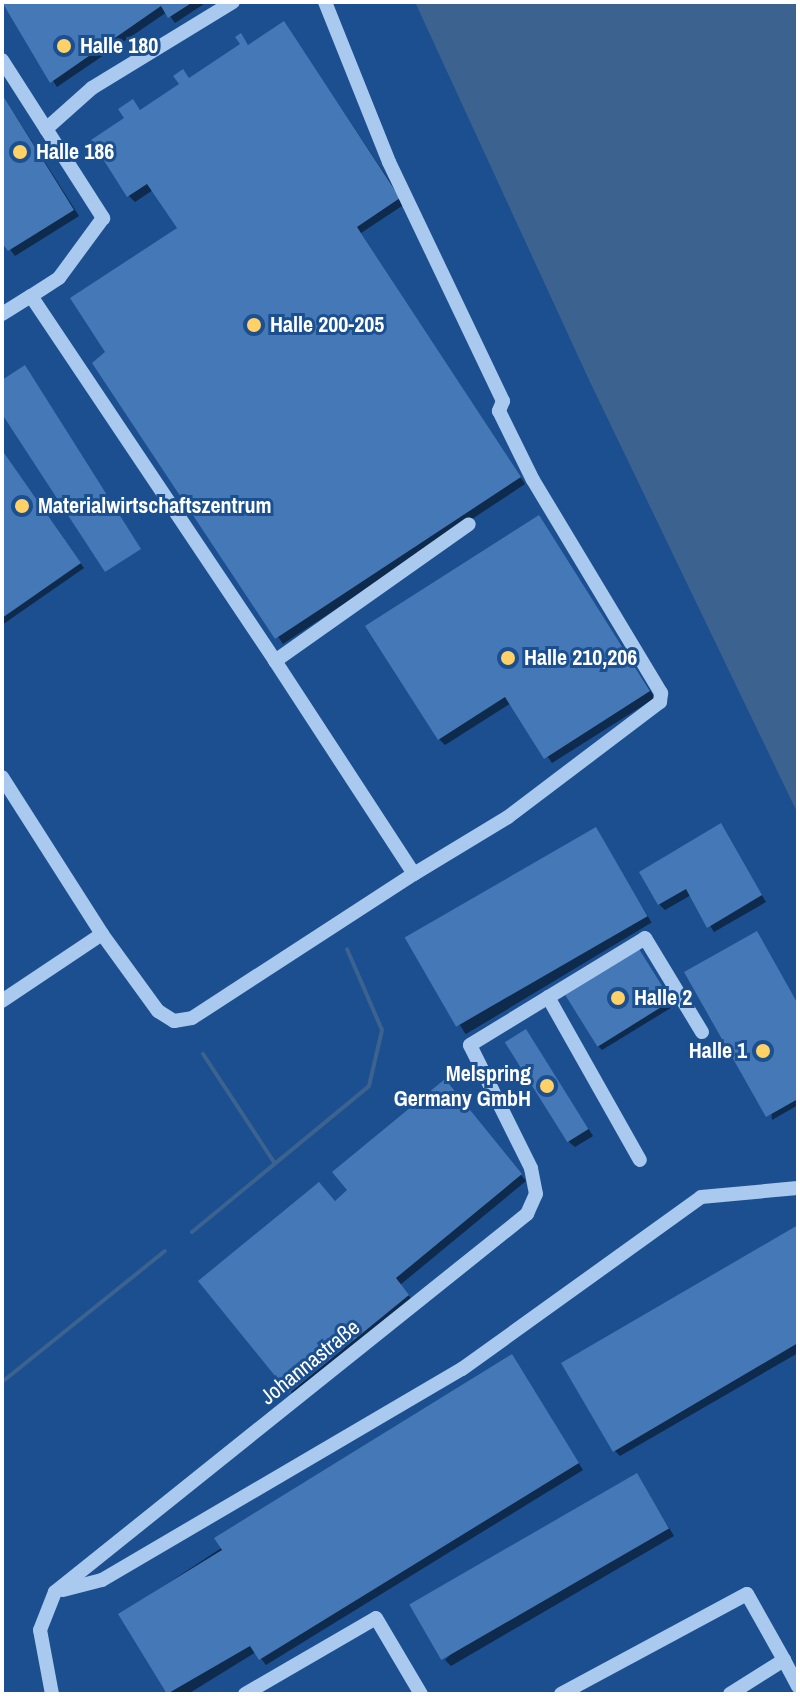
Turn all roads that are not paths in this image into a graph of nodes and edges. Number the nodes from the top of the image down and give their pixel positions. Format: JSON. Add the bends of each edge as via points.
{"nodes":[{"id":1,"x":233,"y":2,"type":"edge"},
{"id":2,"x":325,"y":2,"type":"edge"},
{"id":3,"x":2,"y":60,"type":"edge"},
{"id":4,"x":46,"y":129,"type":"junction"},
{"id":5,"x":31,"y":296,"type":"junction"},
{"id":6,"x":2,"y":314,"type":"edge"},
{"id":7,"x":469,"y":524,"type":"dead end"},
{"id":8,"x":275,"y":661,"type":"junction"},
{"id":9,"x":2,"y":777,"type":"edge"},
{"id":10,"x":414,"y":874,"type":"junction"},
{"id":11,"x":102,"y":934,"type":"junction"},
{"id":12,"x":548,"y":997,"type":"junction"},
{"id":13,"x":2,"y":1001,"type":"edge"},
{"id":14,"x":702,"y":1032,"type":"dead end"},
{"id":15,"x":640,"y":1160,"type":"dead end"},
{"id":16,"x":798,"y":1188,"type":"edge"},
{"id":17,"x":55,"y":1592,"type":"junction"},
{"id":18,"x":784,"y":1660,"type":"junction"},
{"id":19,"x":798,"y":1686,"type":"edge"},
{"id":20,"x":52,"y":1694,"type":"edge"},
{"id":21,"x":245,"y":1694,"type":"edge"},
{"id":22,"x":421,"y":1694,"type":"edge"},
{"id":23,"x":561,"y":1694,"type":"edge"},
{"id":24,"x":730,"y":1694,"type":"edge"}],
"edges":[{"from":1,"to":4,"type":"street","via":[[92,88]]},
{"from":2,"to":10,"type":"street","via":[[389,162],[503,401],[499,411],[554,516],[661,693],[660,702],[508,817]]},
{"from":3,"to":4,"type":"street"},
{"from":4,"to":5,"type":"street","via":[[103,218],[59,278]]},
{"from":5,"to":6,"type":"street"},
{"from":5,"to":8,"type":"street"},
{"from":7,"to":8,"type":"street"},
{"from":8,"to":10,"type":"street"},
{"from":9,"to":11,"type":"street"},
{"from":10,"to":11,"type":"street","via":[[192,1018],[174,1021],[158,1011]]},
{"from":11,"to":13,"type":"street"},
{"from":12,"to":14,"type":"street","via":[[645,938]]},
{"from":12,"to":15,"type":"street"},
{"from":12,"to":17,"type":"street","name":"Johannastraße","via":[[470,1045],[531,1168],[536,1194],[527,1214]]},
{"from":16,"to":17,"type":"street","via":[[701,1197],[462,1369],[102,1580]]},
{"from":17,"to":20,"type":"street","name":"Johannastraße","via":[[40,1630]]},
{"from":18,"to":19,"type":"street"},
{"from":18,"to":23,"type":"street","via":[[747,1594]]},
{"from":18,"to":24,"type":"street"},
{"from":21,"to":22,"type":"street","via":[[376,1618]]}]}
